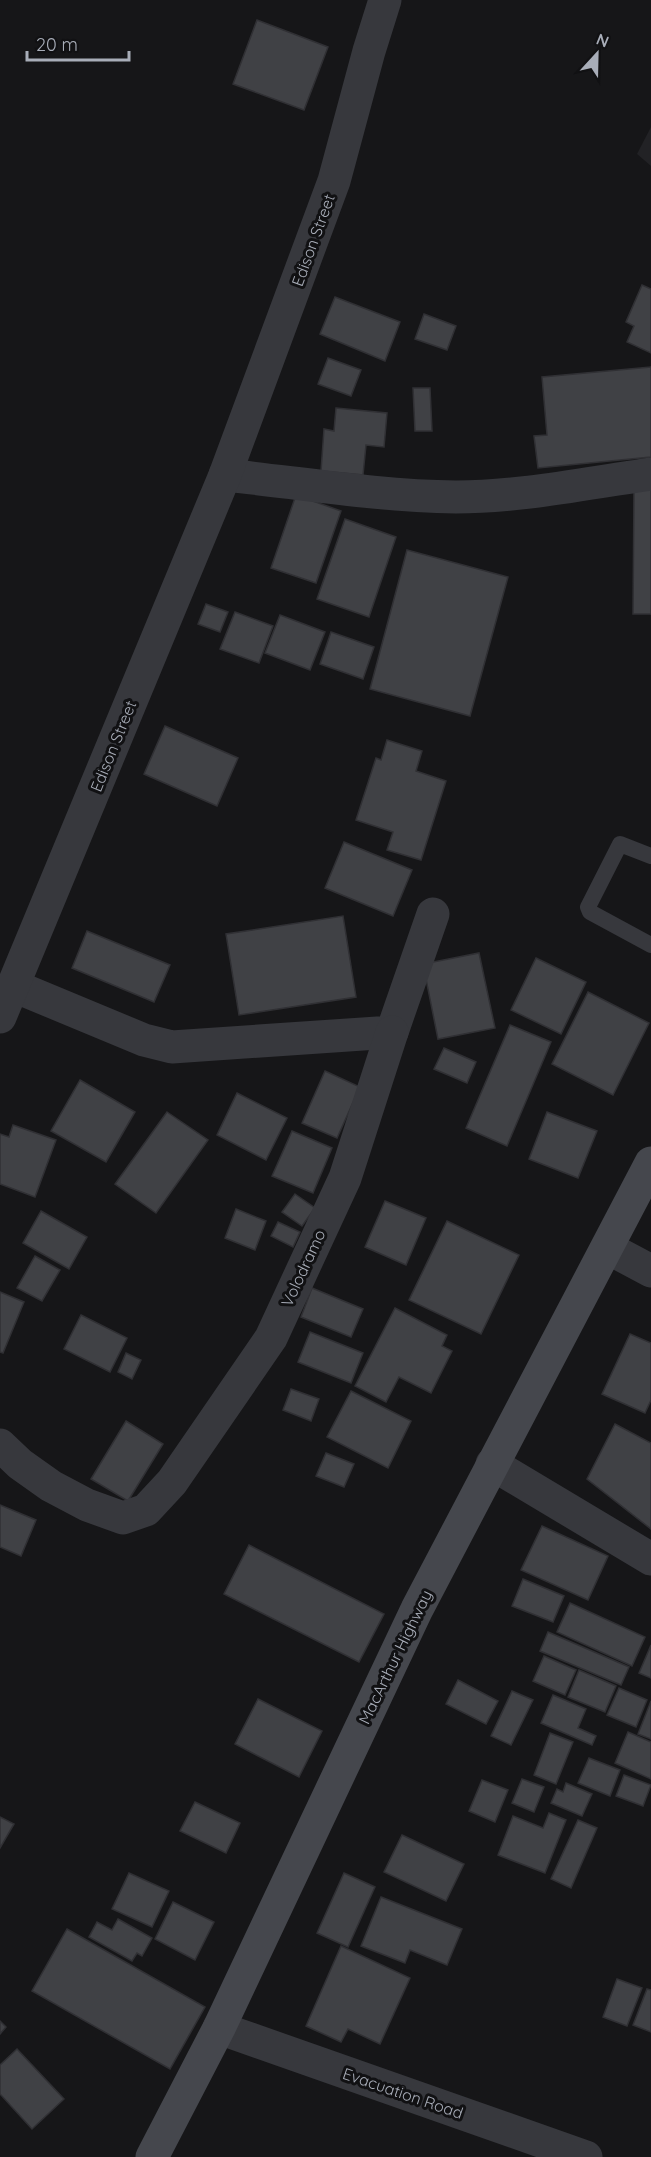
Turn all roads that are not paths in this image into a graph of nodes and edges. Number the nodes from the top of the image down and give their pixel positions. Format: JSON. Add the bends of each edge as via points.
{"nodes":[{"id":1,"x":385,"y":0,"type":"edge"},
{"id":2,"x":651,"y":474,"type":"edge"},
{"id":3,"x":225,"y":475,"type":"junction"},
{"id":4,"x":651,"y":856,"type":"edge"},
{"id":5,"x":433,"y":914,"type":"dead end"},
{"id":6,"x":651,"y":945,"type":"edge"},
{"id":7,"x":6,"y":997,"type":"edge"},
{"id":8,"x":392,"y":1032,"type":"junction"},
{"id":9,"x":651,"y":1163,"type":"edge"},
{"id":10,"x":608,"y":1248,"type":"junction"},
{"id":11,"x":651,"y":1271,"type":"edge"},
{"id":12,"x":0,"y":1445,"type":"edge"},
{"id":13,"x":492,"y":1464,"type":"junction"},
{"id":14,"x":651,"y":1559,"type":"edge"},
{"id":15,"x":219,"y":2028,"type":"junction"},
{"id":16,"x":152,"y":2157,"type":"edge"},
{"id":17,"x":586,"y":2157,"type":"edge"}],
"edges":[{"from":1,"to":3,"type":"street","name":"Edison Street","via":[[334,181]]},
{"from":2,"to":3,"type":"street","via":[[457,497]]},
{"from":3,"to":7,"type":"street","name":"Edison Street"},
{"from":4,"to":6,"type":"lane","via":[[620,844],[588,907],[590,912]]},
{"from":5,"to":8,"type":"street","name":"Volodramo"},
{"from":7,"to":8,"type":"street","via":[[172,1047]]},
{"from":8,"to":12,"type":"street","name":"Volodramo","via":[[345,1178],[271,1338],[172,1482],[146,1510],[123,1518],[87,1504],[51,1486]]},
{"from":9,"to":10,"type":"main road","name":"MacArthur Highway"},
{"from":10,"to":11,"type":"street"},
{"from":10,"to":13,"type":"main road","name":"MacArthur Highway"},
{"from":13,"to":14,"type":"street"},
{"from":13,"to":15,"type":"main road","name":"MacArthur Highway","via":[[417,1609]]},
{"from":15,"to":16,"type":"main road","name":"MacArthur Highway"},
{"from":15,"to":17,"type":"street","name":"Evacuation Road"}]}
